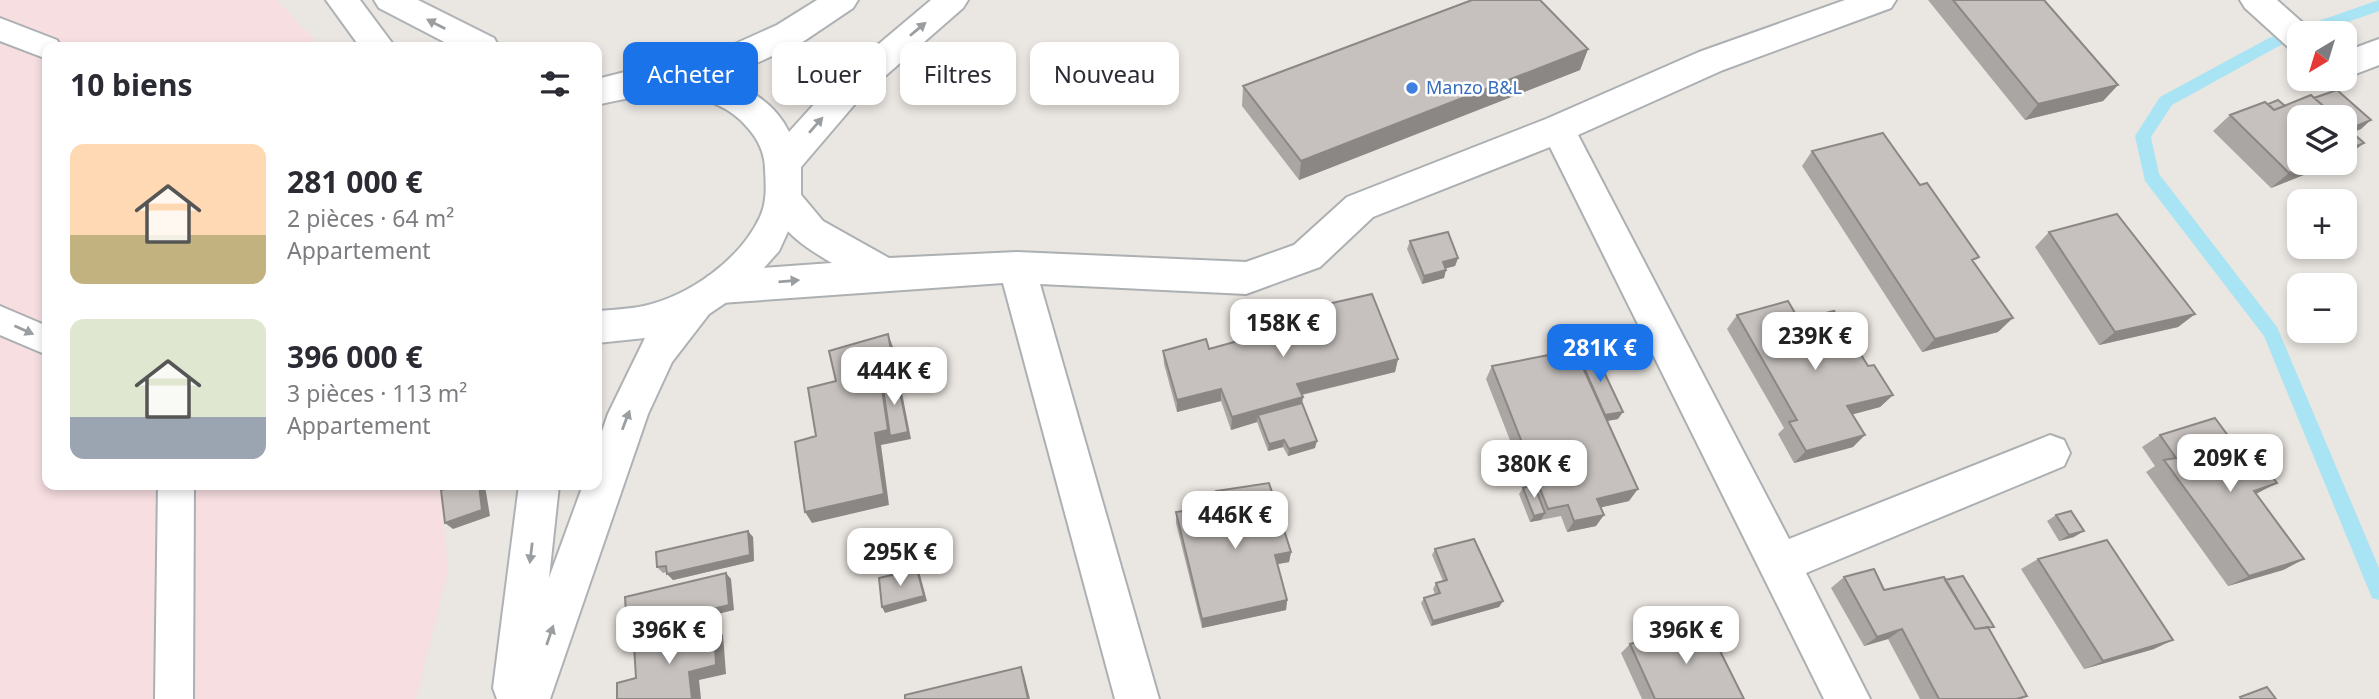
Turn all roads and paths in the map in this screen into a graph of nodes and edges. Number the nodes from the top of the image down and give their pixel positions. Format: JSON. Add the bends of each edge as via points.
{"nodes":[{"id":1,"x":342,"y":0,"type":"edge"},
{"id":2,"x":390,"y":0,"type":"edge"},
{"id":3,"x":842,"y":0,"type":"edge"},
{"id":4,"x":952,"y":0,"type":"edge"},
{"id":5,"x":1880,"y":0,"type":"edge"},
{"id":6,"x":2256,"y":0,"type":"edge"},
{"id":7,"x":2287,"y":27,"type":"edge"},
{"id":8,"x":0,"y":29,"type":"edge"},
{"id":9,"x":374,"y":42,"type":"edge"},
{"id":10,"x":472,"y":42,"type":"edge"},
{"id":11,"x":42,"y":46,"type":"edge"},
{"id":12,"x":758,"y":48,"type":"edge"},
{"id":13,"x":2379,"y":52,"type":"edge"},
{"id":14,"x":2357,"y":60,"type":"edge"},
{"id":15,"x":623,"y":84,"type":"edge"},
{"id":16,"x":603,"y":86,"type":"edge"},
{"id":17,"x":746,"y":105,"type":"edge"},
{"id":18,"x":1558,"y":129,"type":"junction"},
{"id":19,"x":784,"y":162,"type":"junction"},
{"id":20,"x":784,"y":200,"type":"junction"},
{"id":21,"x":1017,"y":267,"type":"junction"},
{"id":22,"x":884,"y":274,"type":"junction"},
{"id":23,"x":708,"y":295,"type":"junction"},
{"id":24,"x":0,"y":320,"type":"edge"},
{"id":25,"x":602,"y":327,"type":"edge"},
{"id":26,"x":42,"y":339,"type":"edge"},
{"id":27,"x":2050,"y":453,"type":"dead end"},
{"id":28,"x":602,"y":488,"type":"edge"},
{"id":29,"x":176,"y":490,"type":"edge"},
{"id":30,"x":538,"y":490,"type":"edge"},
{"id":31,"x":601,"y":490,"type":"edge"},
{"id":32,"x":1780,"y":563,"type":"junction"},
{"id":33,"x":174,"y":699,"type":"edge"},
{"id":34,"x":514,"y":699,"type":"edge"},
{"id":35,"x":528,"y":699,"type":"edge"},
{"id":36,"x":1137,"y":699,"type":"edge"},
{"id":37,"x":1848,"y":699,"type":"edge"}],
"edges":[{"from":1,"to":9,"type":"street"},
{"from":10,"to":2,"type":"street","one_way":true},
{"from":3,"to":12,"type":"street"},
{"from":19,"to":4,"type":"street","one_way":true,"via":[[848,89]]},
{"from":5,"to":18,"type":"street","via":[[1711,61]]},
{"from":6,"to":7,"type":"street"},
{"from":8,"to":11,"type":"lane"},
{"from":13,"to":14,"type":"street"},
{"from":15,"to":16,"type":"street"},
{"from":17,"to":19,"type":"street","via":[[773,132]]},
{"from":18,"to":21,"type":"street","via":[[1360,207],[1307,256],[1246,278]]},
{"from":18,"to":32,"type":"street"},
{"from":19,"to":20,"type":"street"},
{"from":20,"to":22,"type":"street","via":[[810,232]]},
{"from":20,"to":23,"type":"street","via":[[772,231],[751,260]]},
{"from":21,"to":22,"type":"street"},
{"from":21,"to":36,"type":"street"},
{"from":23,"to":22,"type":"street","one_way":true},
{"from":23,"to":25,"type":"street","via":[[656,319]]},
{"from":28,"to":23,"type":"street","one_way":true,"via":[[628,414],[658,351]]},
{"from":24,"to":26,"type":"lane","one_way":true},
{"from":27,"to":32,"type":"street"},
{"from":29,"to":33,"type":"lane"},
{"from":30,"to":34,"type":"street","one_way":true},
{"from":35,"to":31,"type":"street","one_way":true},
{"from":32,"to":37,"type":"street"}]}
